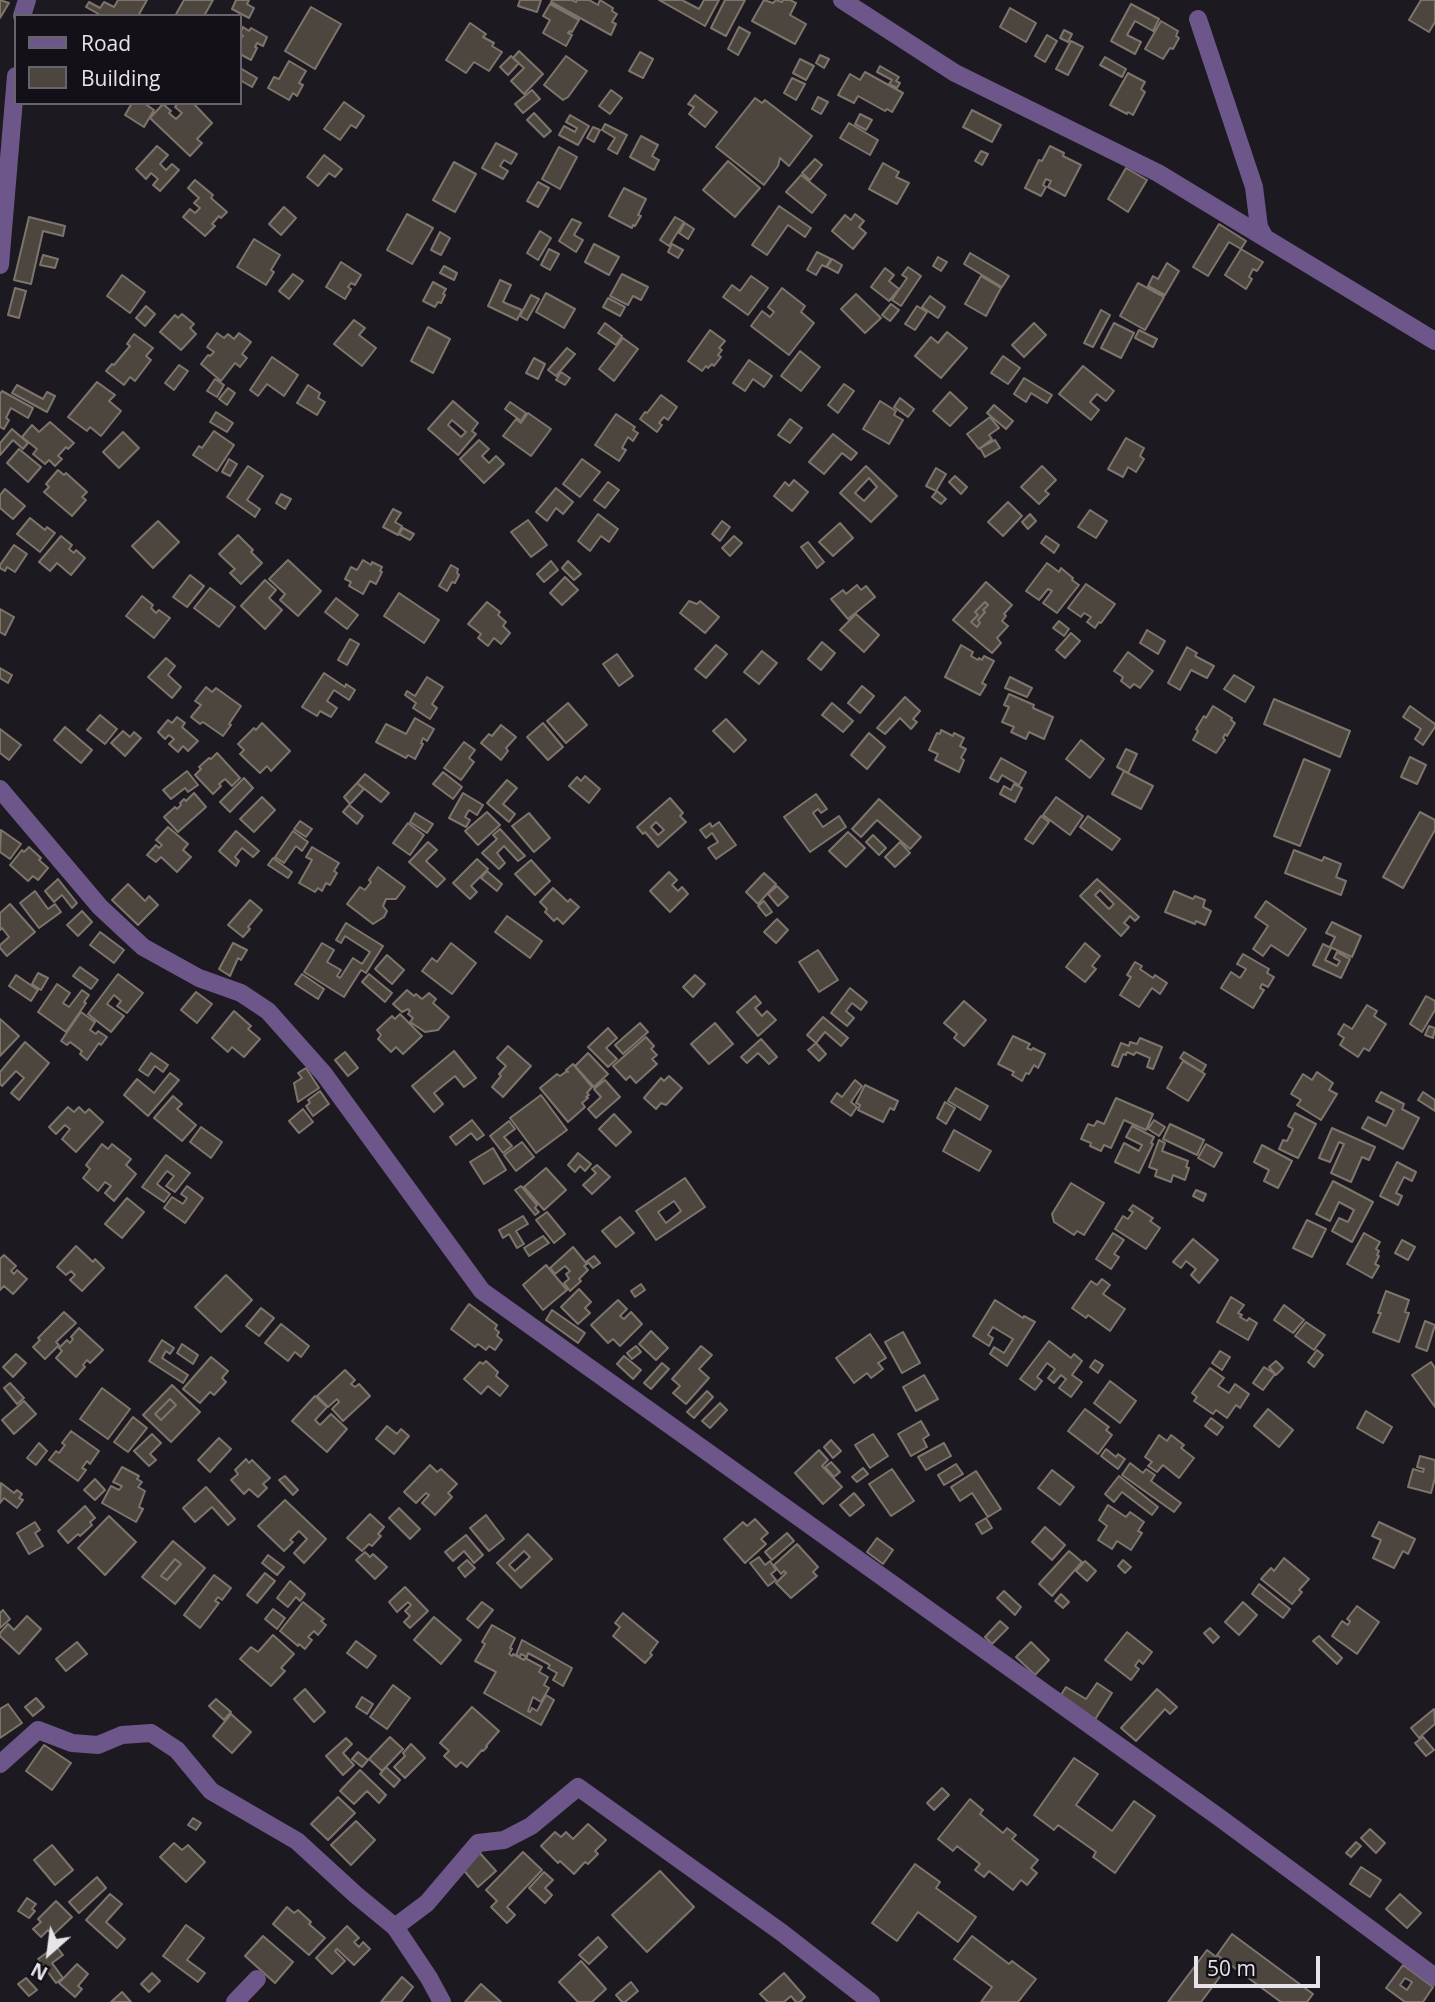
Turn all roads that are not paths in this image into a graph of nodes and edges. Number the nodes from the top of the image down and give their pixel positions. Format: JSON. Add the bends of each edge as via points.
{"nodes":[{"id":1,"x":842,"y":0,"type":"edge"},
{"id":2,"x":1198,"y":19,"type":"dead end"},
{"id":3,"x":14,"y":100,"type":"edge"},
{"id":4,"x":1265,"y":238,"type":"junction"},
{"id":5,"x":0,"y":265,"type":"edge"},
{"id":6,"x":1435,"y":341,"type":"edge"},
{"id":7,"x":0,"y":789,"type":"edge"},
{"id":8,"x":0,"y":1764,"type":"edge"},
{"id":9,"x":395,"y":1927,"type":"junction"},
{"id":10,"x":1435,"y":1977,"type":"edge"},
{"id":11,"x":257,"y":1979,"type":"dead end"},
{"id":12,"x":235,"y":2002,"type":"edge"},
{"id":13,"x":442,"y":2002,"type":"edge"},
{"id":14,"x":871,"y":2002,"type":"edge"}],
"edges":[{"from":1,"to":4,"type":"street","via":[[955,73],[1158,173]]},
{"from":2,"to":4,"type":"street","via":[[1254,187],[1259,227]]},
{"from":3,"to":5,"type":"street"},
{"from":4,"to":6,"type":"street"},
{"from":7,"to":10,"type":"street","via":[[100,907],[143,947],[199,978],[241,993],[268,1011],[324,1074],[482,1291],[1209,1810]]},
{"from":8,"to":9,"type":"street","via":[[38,1730],[72,1743],[98,1745],[122,1735],[151,1733],[177,1750],[211,1791],[297,1841]]},
{"from":9,"to":13,"type":"street"},
{"from":9,"to":14,"type":"street","via":[[427,1903],[478,1843],[504,1840],[531,1826],[578,1787]]},
{"from":11,"to":12,"type":"street"}]}
